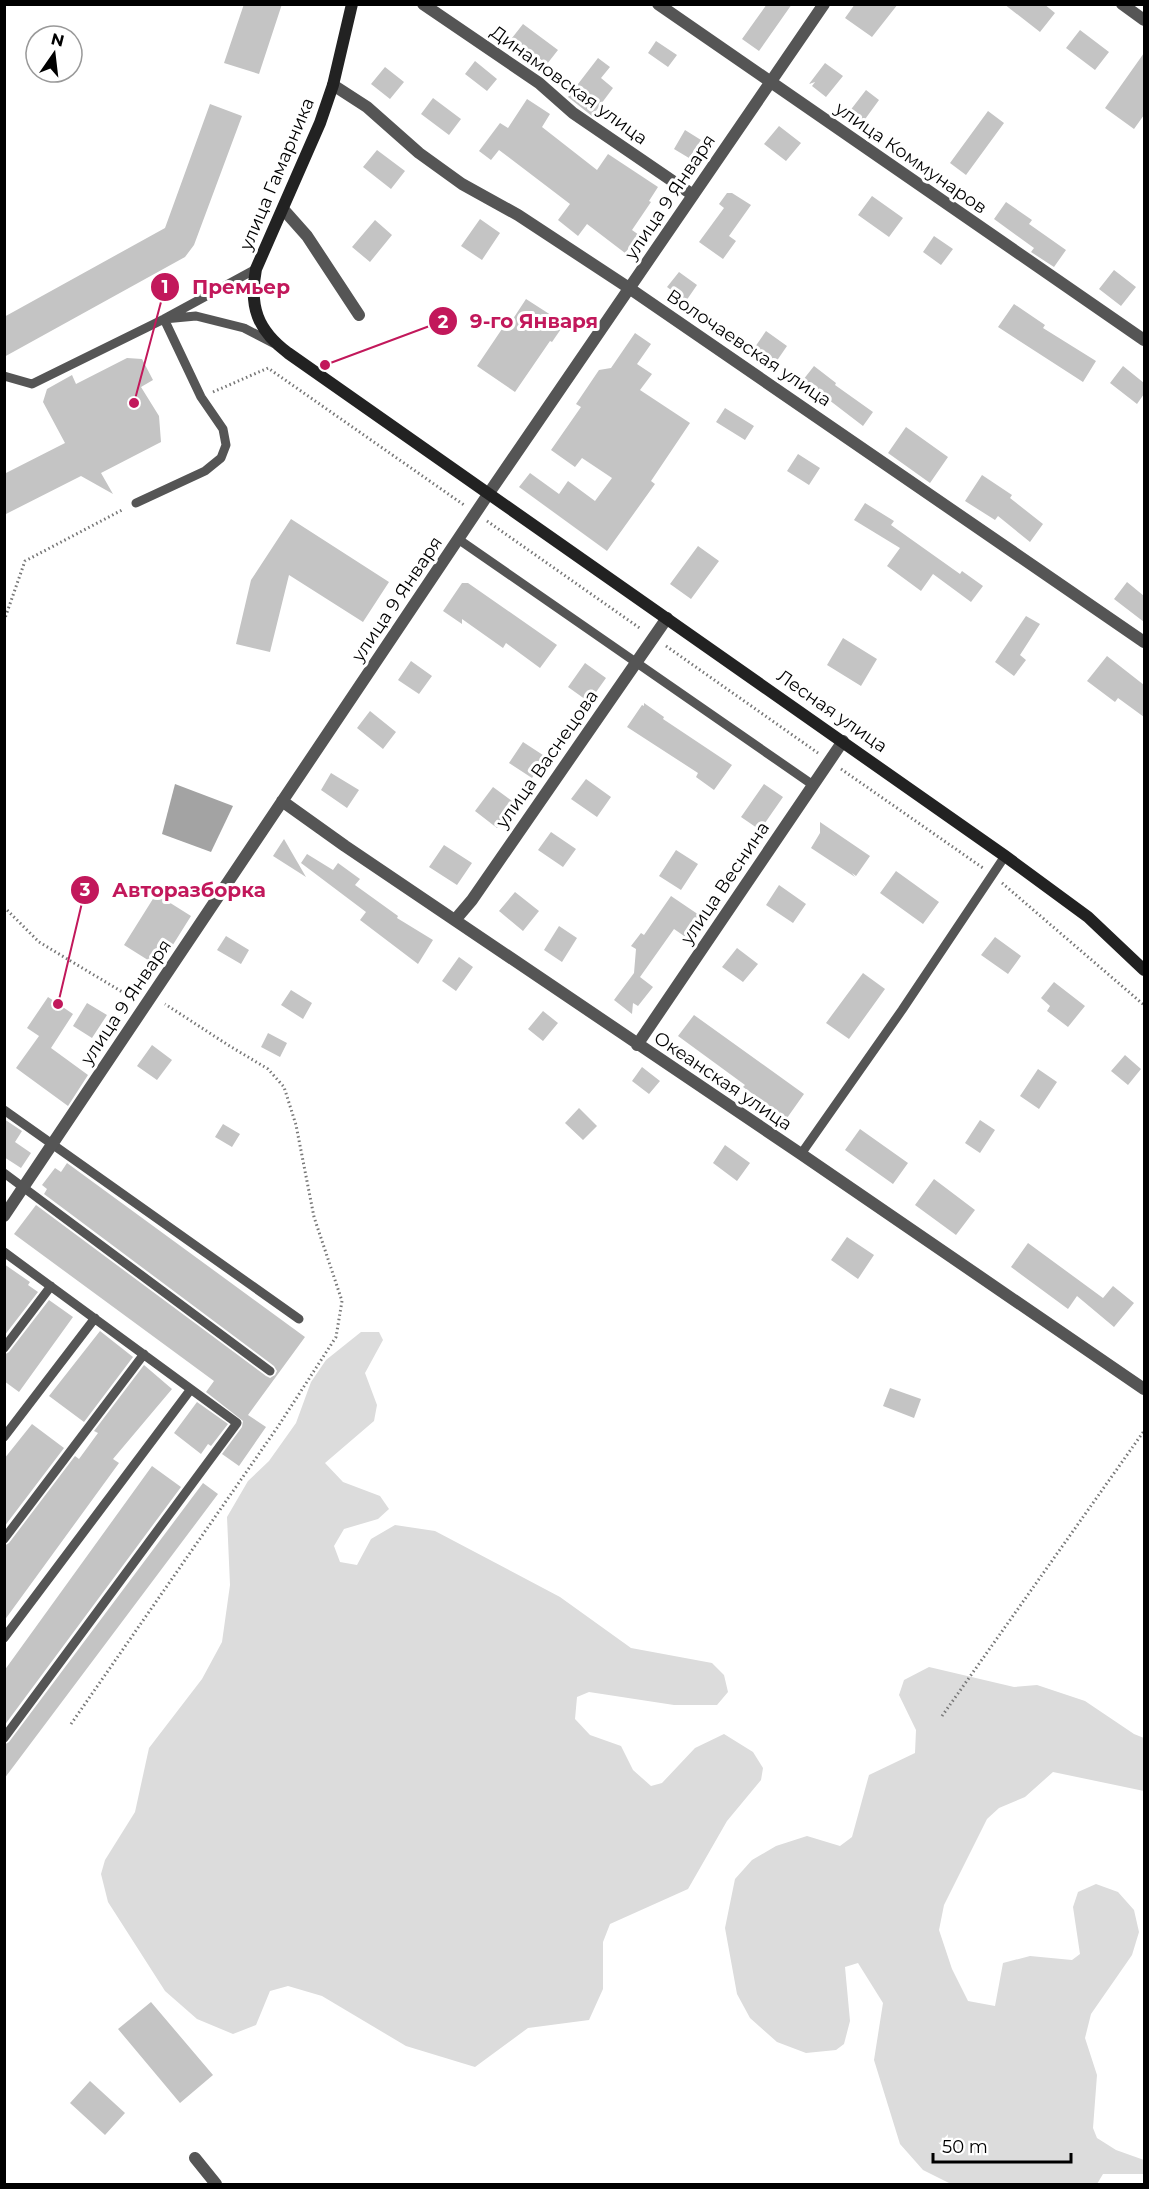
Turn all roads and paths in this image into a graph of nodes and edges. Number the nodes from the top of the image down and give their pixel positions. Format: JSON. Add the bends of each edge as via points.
{"nodes":[{"id":1,"x":352,"y":4,"type":"edge"},
{"id":2,"x":423,"y":4,"type":"edge"},
{"id":3,"x":658,"y":4,"type":"edge"},
{"id":4,"x":824,"y":4,"type":"edge"},
{"id":5,"x":1122,"y":4,"type":"edge"},
{"id":6,"x":1144,"y":20,"type":"edge"},
{"id":7,"x":770,"y":82,"type":"junction"},
{"id":8,"x":333,"y":85,"type":"junction"},
{"id":9,"x":693,"y":195,"type":"junction"},
{"id":10,"x":283,"y":208,"type":"junction"},
{"id":11,"x":256,"y":269,"type":"junction"},
{"id":12,"x":629,"y":288,"type":"junction"},
{"id":13,"x":359,"y":315,"type":"dead end"},
{"id":14,"x":164,"y":319,"type":"junction"},
{"id":15,"x":1144,"y":340,"type":"edge"},
{"id":16,"x":276,"y":345,"type":"junction"},
{"id":17,"x":4,"y":376,"type":"edge"},
{"id":18,"x":201,"y":397,"type":"junction"},
{"id":19,"x":489,"y":493,"type":"junction"},
{"id":20,"x":136,"y":503,"type":"joint"},
{"id":21,"x":476,"y":513,"type":"junction"},
{"id":22,"x":459,"y":539,"type":"junction"},
{"id":23,"x":667,"y":618,"type":"junction"},
{"id":24,"x":4,"y":621,"type":"edge"},
{"id":25,"x":653,"y":638,"type":"junction"},
{"id":26,"x":1144,"y":642,"type":"edge"},
{"id":27,"x":636,"y":663,"type":"junction"},
{"id":28,"x":843,"y":741,"type":"junction"},
{"id":29,"x":830,"y":761,"type":"junction"},
{"id":30,"x":813,"y":785,"type":"junction"},
{"id":31,"x":282,"y":801,"type":"junction"},
{"id":32,"x":1005,"y":856,"type":"junction"},
{"id":33,"x":993,"y":875,"type":"junction"},
{"id":34,"x":4,"y":907,"type":"edge"},
{"id":35,"x":455,"y":920,"type":"junction"},
{"id":36,"x":1144,"y":970,"type":"edge"},
{"id":37,"x":1144,"y":1005,"type":"edge"},
{"id":38,"x":146,"y":1006,"type":"junction"},
{"id":39,"x":637,"y":1045,"type":"junction"},
{"id":40,"x":4,"y":1110,"type":"edge"},
{"id":41,"x":53,"y":1144,"type":"junction"},
{"id":42,"x":801,"y":1154,"type":"junction"},
{"id":43,"x":4,"y":1173,"type":"edge"},
{"id":44,"x":24,"y":1187,"type":"junction"},
{"id":45,"x":4,"y":1216,"type":"edge"},
{"id":46,"x":5,"y":1252,"type":"edge"},
{"id":47,"x":51,"y":1286,"type":"junction"},
{"id":48,"x":95,"y":1318,"type":"junction"},
{"id":49,"x":299,"y":1319,"type":"dead end"},
{"id":50,"x":4,"y":1348,"type":"edge"},
{"id":51,"x":144,"y":1354,"type":"junction"},
{"id":52,"x":270,"y":1371,"type":"dead end"},
{"id":53,"x":191,"y":1389,"type":"junction"},
{"id":54,"x":1144,"y":1389,"type":"edge"},
{"id":55,"x":1144,"y":1431,"type":"edge"},
{"id":56,"x":4,"y":1437,"type":"edge"},
{"id":57,"x":4,"y":1539,"type":"edge"},
{"id":58,"x":4,"y":1638,"type":"edge"},
{"id":59,"x":942,"y":1716,"type":"dead end"},
{"id":60,"x":4,"y":1738,"type":"edge"},
{"id":61,"x":195,"y":2158,"type":"dead end"},
{"id":62,"x":216,"y":2184,"type":"edge"}],
"edges":[{"from":1,"to":8,"type":"street","name":"улица Гамарника"},
{"from":2,"to":9,"type":"street","name":"Динамовская улица"},
{"from":3,"to":7,"type":"street","name":"улица Коммунаров"},
{"from":4,"to":7,"type":"street","name":"улица 9 Января"},
{"from":5,"to":6,"type":"street"},
{"from":7,"to":9,"type":"street","name":"улица 9 Января"},
{"from":7,"to":15,"type":"street","name":"улица Коммунаров"},
{"from":8,"to":10,"type":"street","name":"улица Гамарника"},
{"from":8,"to":12,"type":"street","name":"Волочаевская улица","via":[[367,107],[462,184],[518,215]]},
{"from":9,"to":12,"type":"street","name":"улица 9 Января"},
{"from":10,"to":11,"type":"street","name":"улица Гамарника"},
{"from":10,"to":13,"type":"street","via":[[307,236]]},
{"from":11,"to":14,"type":"lane"},
{"from":11,"to":16,"type":"street","name":"улица Гамарника","via":[[252,289],[255,309],[263,329]]},
{"from":12,"to":19,"type":"street","name":"улица 9 Января"},
{"from":12,"to":26,"type":"street","name":"Волочаевская улица"},
{"from":14,"to":16,"type":"lane","via":[[196,316],[244,328]]},
{"from":14,"to":17,"type":"lane","via":[[32,384]]},
{"from":14,"to":18,"type":"lane"},
{"from":16,"to":19,"type":"street","name":"улица Гамарника"},
{"from":18,"to":20,"type":"lane","via":[[223,429],[226,445],[220,458],[205,471]]},
{"from":18,"to":21,"type":"path","via":[[268,368]]},
{"from":19,"to":21,"type":"street","name":"улица 9 Января"},
{"from":19,"to":23,"type":"street","name":"Лесная улица"},
{"from":20,"to":24,"type":"path","via":[[25,561]]},
{"from":21,"to":22,"type":"street","name":"улица 9 Января"},
{"from":21,"to":25,"type":"path"},
{"from":22,"to":27,"type":"lane"},
{"from":22,"to":31,"type":"street","name":"улица 9 Января"},
{"from":23,"to":25,"type":"street","name":"улица Васнецова"},
{"from":23,"to":28,"type":"street","name":"Лесная улица"},
{"from":25,"to":27,"type":"street","name":"улица Васнецова"},
{"from":25,"to":29,"type":"path"},
{"from":27,"to":30,"type":"lane"},
{"from":27,"to":35,"type":"street","name":"улица Васнецова"},
{"from":28,"to":29,"type":"street","name":"улица Веснина"},
{"from":28,"to":32,"type":"street","name":"Лесная улица"},
{"from":29,"to":30,"type":"street","name":"улица Веснина"},
{"from":29,"to":33,"type":"path"},
{"from":30,"to":39,"type":"street","name":"улица Веснина"},
{"from":31,"to":35,"type":"street","name":"Океанская улица"},
{"from":31,"to":38,"type":"street","name":"улица 9 Января"},
{"from":32,"to":33,"type":"lane"},
{"from":32,"to":36,"type":"street","name":"Лесная улица","via":[[1088,917]]},
{"from":33,"to":37,"type":"path"},
{"from":33,"to":42,"type":"lane"},
{"from":34,"to":38,"type":"path","via":[[39,942]]},
{"from":35,"to":39,"type":"street","name":"Океанская улица"},
{"from":38,"to":41,"type":"street","name":"улица 9 Января"},
{"from":39,"to":42,"type":"street","name":"Океанская улица"},
{"from":40,"to":41,"type":"lane"},
{"from":41,"to":44,"type":"street","name":"улица 9 Января"},
{"from":41,"to":49,"type":"lane"},
{"from":42,"to":54,"type":"street","name":"Океанская улица"},
{"from":43,"to":44,"type":"lane"},
{"from":44,"to":45,"type":"street","name":"улица 9 Января"},
{"from":44,"to":52,"type":"lane"},
{"from":46,"to":47,"type":"lane"},
{"from":47,"to":48,"type":"lane"},
{"from":47,"to":50,"type":"lane"},
{"from":48,"to":51,"type":"lane"},
{"from":48,"to":56,"type":"lane"},
{"from":51,"to":53,"type":"lane"},
{"from":51,"to":57,"type":"lane"},
{"from":53,"to":58,"type":"lane"},
{"from":53,"to":60,"type":"lane","via":[[237,1423]]},
{"from":55,"to":59,"type":"path"},
{"from":61,"to":62,"type":"street"}]}
